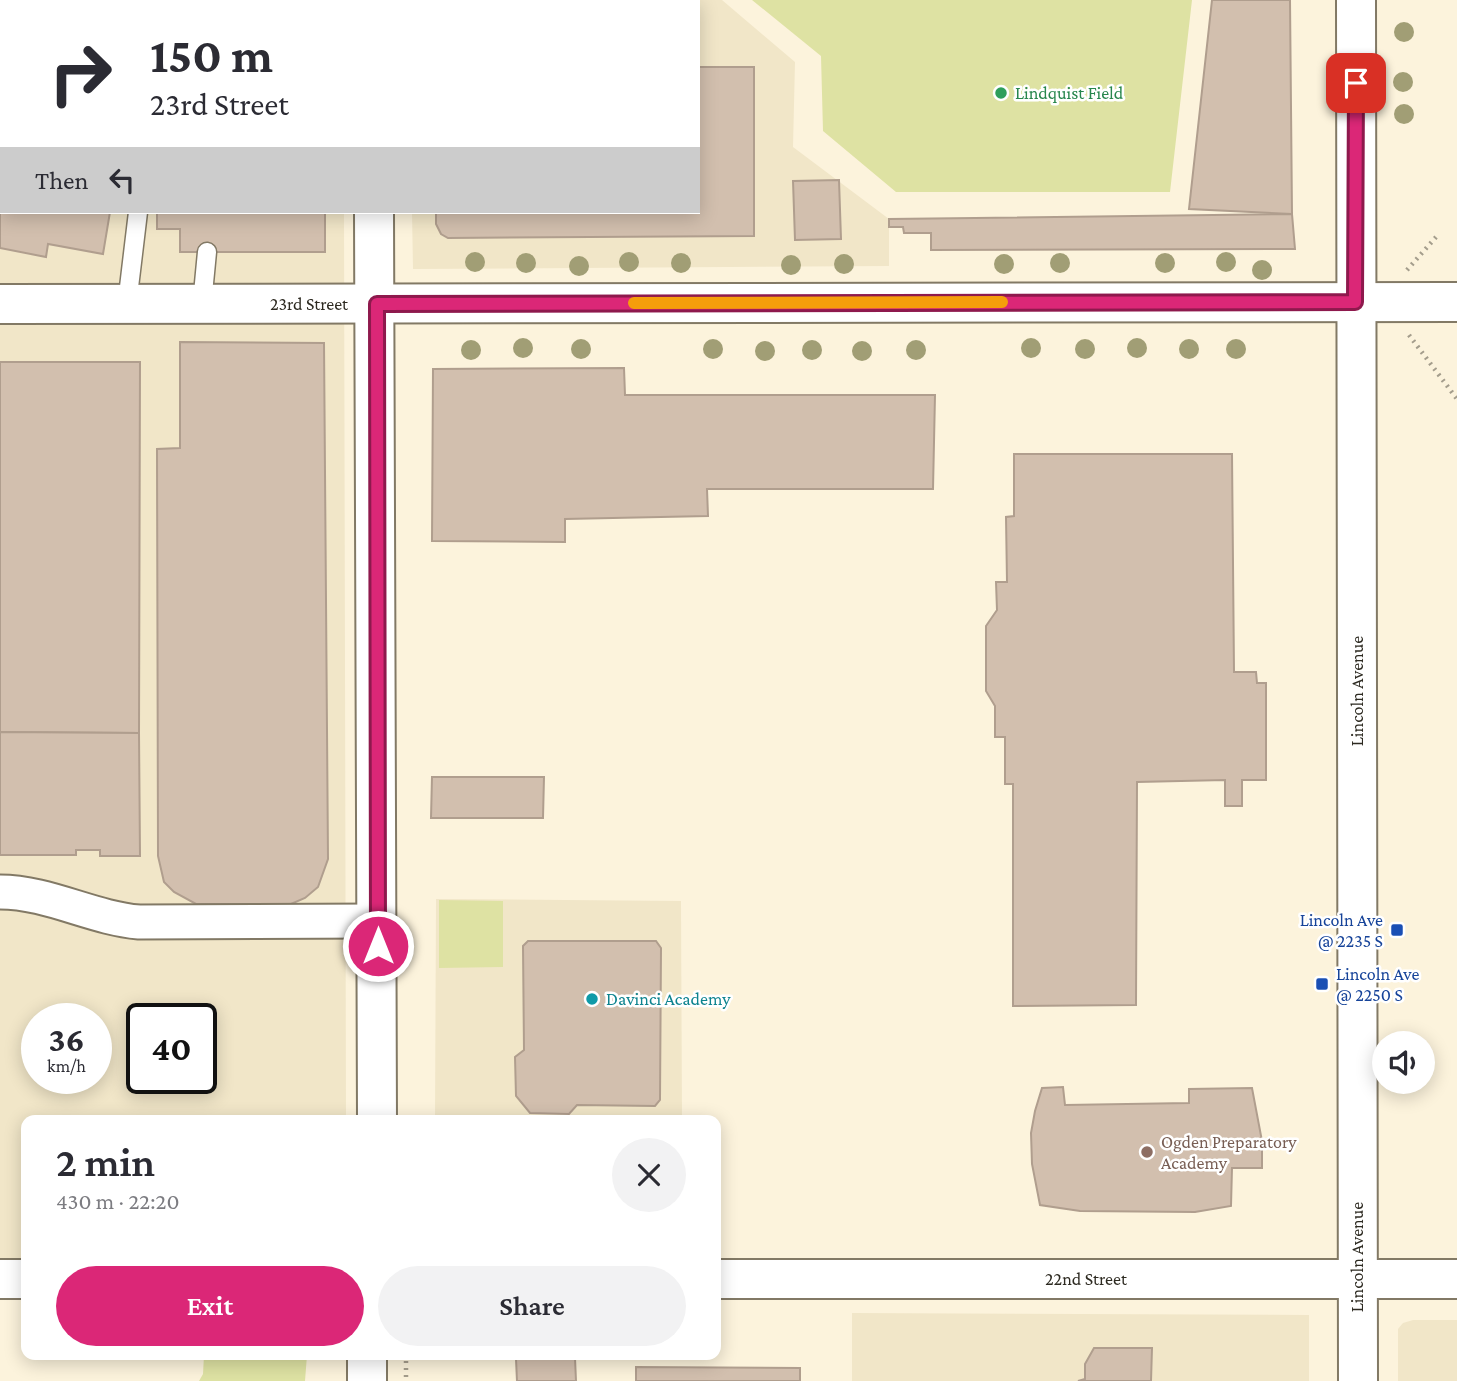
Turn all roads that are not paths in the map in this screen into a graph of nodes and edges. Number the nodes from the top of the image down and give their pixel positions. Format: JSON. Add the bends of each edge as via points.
{"nodes":[{"id":1,"x":1356,"y":0,"type":"edge"},
{"id":2,"x":138,"y":214,"type":"edge"},
{"id":3,"x":374,"y":214,"type":"edge"},
{"id":4,"x":207,"y":252,"type":"dead end"},
{"id":5,"x":1355,"y":302,"type":"junction"},
{"id":6,"x":1457,"y":302,"type":"edge"},
{"id":7,"x":0,"y":304,"type":"edge"},
{"id":8,"x":127,"y":304,"type":"junction"},
{"id":9,"x":202,"y":304,"type":"junction"},
{"id":10,"x":377,"y":304,"type":"junction"},
{"id":11,"x":0,"y":892,"type":"edge"},
{"id":12,"x":378,"y":921,"type":"junction"},
{"id":13,"x":377,"y":1115,"type":"edge"},
{"id":14,"x":0,"y":1279,"type":"edge"},
{"id":15,"x":21,"y":1279,"type":"edge"},
{"id":16,"x":721,"y":1279,"type":"edge"},
{"id":17,"x":1357,"y":1279,"type":"junction"},
{"id":18,"x":1457,"y":1279,"type":"edge"},
{"id":19,"x":367,"y":1360,"type":"edge"},
{"id":20,"x":367,"y":1381,"type":"edge"},
{"id":21,"x":1358,"y":1381,"type":"edge"}],
"edges":[{"from":1,"to":5,"type":"street","name":"Lincoln Avenue"},
{"from":2,"to":8,"type":"lane"},
{"from":3,"to":10,"type":"street"},
{"from":4,"to":9,"type":"lane"},
{"from":5,"to":6,"type":"street","name":"23rd Street"},
{"from":5,"to":10,"type":"street","name":"23rd Street"},
{"from":5,"to":17,"type":"street","name":"Lincoln Avenue"},
{"from":7,"to":8,"type":"street","name":"23rd Street"},
{"from":8,"to":9,"type":"street","name":"23rd Street"},
{"from":9,"to":10,"type":"street","name":"23rd Street"},
{"from":10,"to":12,"type":"street"},
{"from":11,"to":12,"type":"street","via":[[36,895],[130,921]]},
{"from":12,"to":13,"type":"street"},
{"from":14,"to":15,"type":"street"},
{"from":16,"to":17,"type":"street","name":"22nd Street"},
{"from":17,"to":18,"type":"street","name":"22nd Street"},
{"from":17,"to":21,"type":"street","name":"Lincoln Avenue"},
{"from":19,"to":20,"type":"street"}]}
